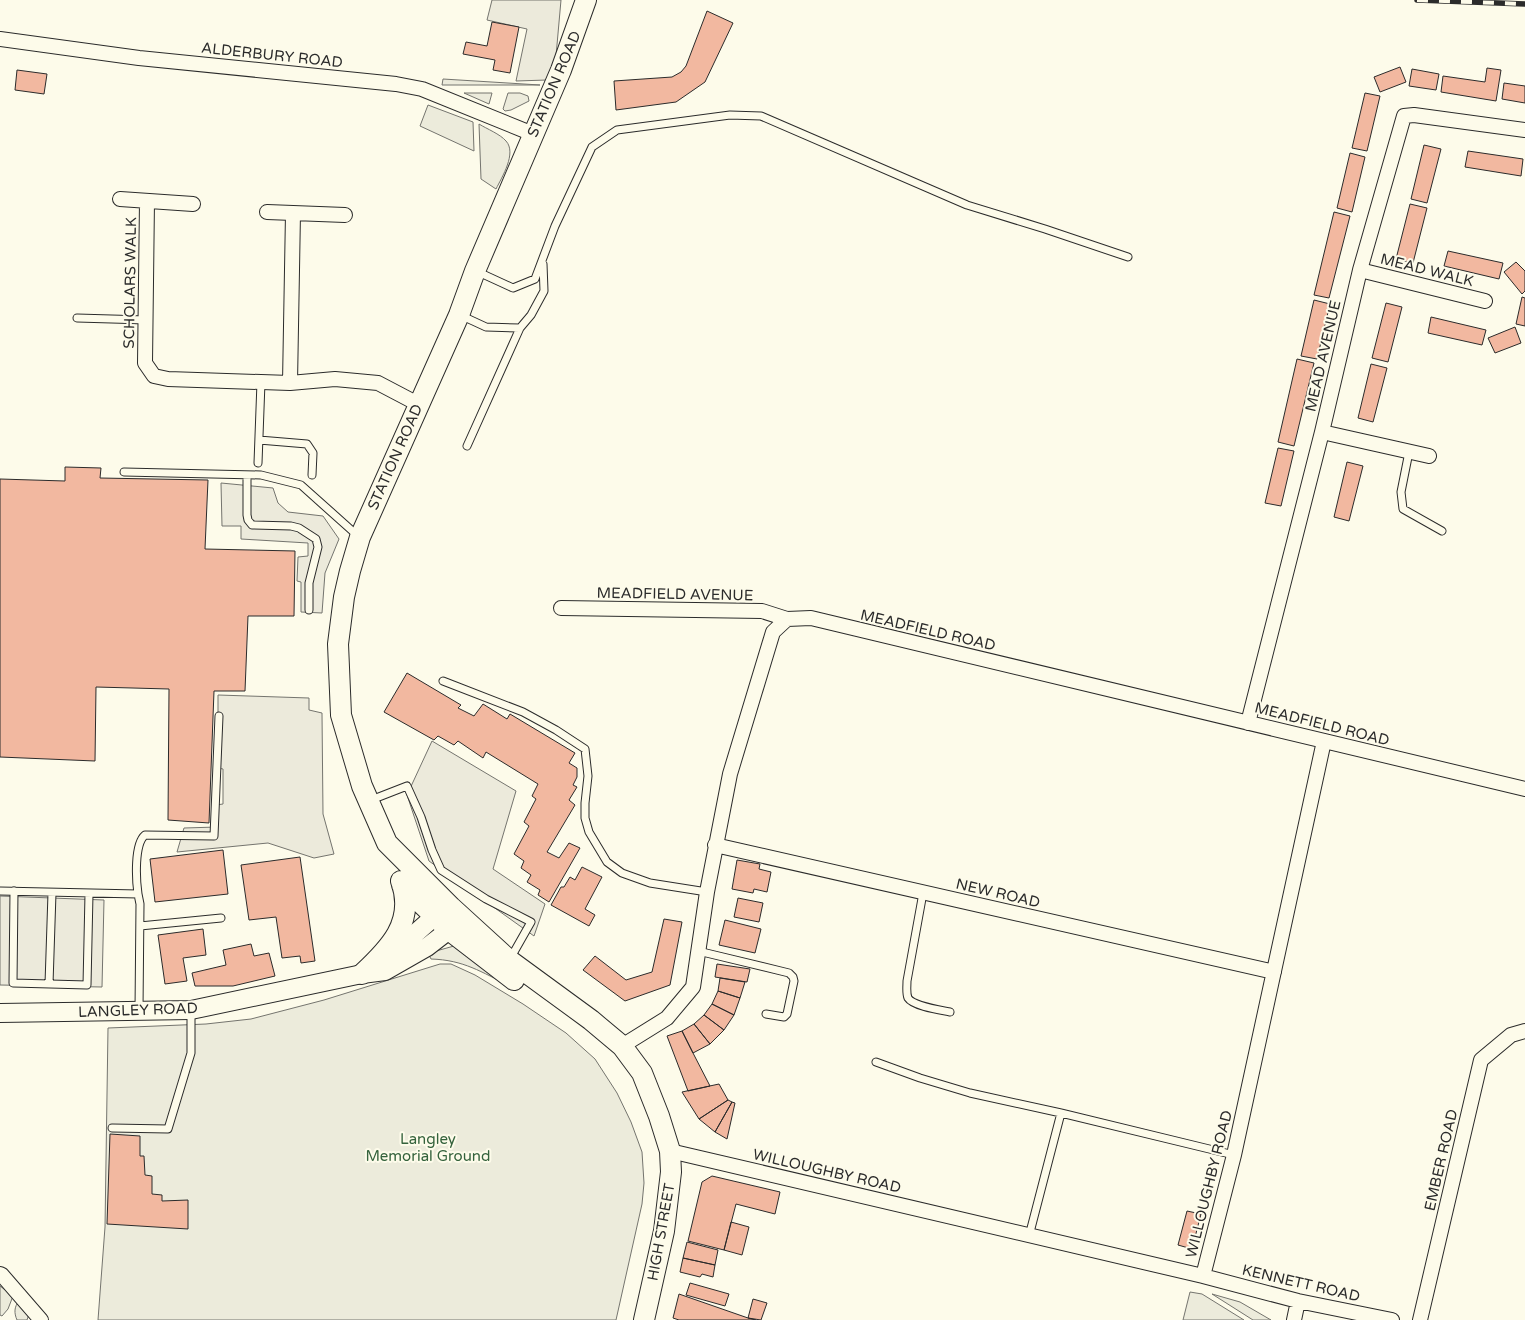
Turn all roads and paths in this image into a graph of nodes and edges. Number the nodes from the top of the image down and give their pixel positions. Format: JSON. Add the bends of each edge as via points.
{"nodes":[{"id":1,"x":586,"y":0,"type":"edge"},
{"id":2,"x":0,"y":42,"type":"edge"},
{"id":3,"x":1525,"y":130,"type":"edge"},
{"id":4,"x":533,"y":134,"type":"junction"},
{"id":5,"x":120,"y":200,"type":"dead end"},
{"id":6,"x":147,"y":201,"type":"junction"},
{"id":7,"x":194,"y":204,"type":"dead end"},
{"id":8,"x":267,"y":212,"type":"dead end"},
{"id":9,"x":293,"y":213,"type":"junction"},
{"id":10,"x":345,"y":215,"type":"dead end"},
{"id":11,"x":1128,"y":257,"type":"dead end"},
{"id":12,"x":543,"y":258,"type":"junction"},
{"id":13,"x":1360,"y":270,"type":"junction"},
{"id":14,"x":475,"y":271,"type":"junction"},
{"id":15,"x":1485,"y":301,"type":"dead end"},
{"id":16,"x":459,"y":315,"type":"junction"},
{"id":17,"x":77,"y":318,"type":"dead end"},
{"id":18,"x":146,"y":320,"type":"junction"},
{"id":19,"x":520,"y":328,"type":"junction"},
{"id":20,"x":261,"y":382,"type":"junction"},
{"id":21,"x":290,"y":383,"type":"junction"},
{"id":22,"x":418,"y":404,"type":"junction"},
{"id":23,"x":1322,"y":432,"type":"junction"},
{"id":24,"x":259,"y":440,"type":"junction"},
{"id":25,"x":466,"y":446,"type":"dead end"},
{"id":26,"x":1409,"y":452,"type":"junction"},
{"id":27,"x":1429,"y":456,"type":"dead end"},
{"id":28,"x":258,"y":463,"type":"dead end"},
{"id":29,"x":124,"y":472,"type":"dead end"},
{"id":30,"x":247,"y":475,"type":"junction"},
{"id":31,"x":312,"y":475,"type":"dead end"},
{"id":32,"x":1442,"y":532,"type":"dead end"},
{"id":33,"x":360,"y":537,"type":"junction"},
{"id":34,"x":561,"y":608,"type":"dead end"},
{"id":35,"x":309,"y":610,"type":"dead end"},
{"id":36,"x":787,"y":619,"type":"junction"},
{"id":37,"x":443,"y":681,"type":"dead end"},
{"id":38,"x":219,"y":716,"type":"dead end"},
{"id":39,"x":1248,"y":723,"type":"junction"},
{"id":40,"x":1324,"y":741,"type":"junction"},
{"id":41,"x":1525,"y":789,"type":"edge"},
{"id":42,"x":368,"y":801,"type":"junction"},
{"id":43,"x":387,"y":843,"type":"junction"},
{"id":44,"x":716,"y":845,"type":"junction"},
{"id":45,"x":402,"y":885,"type":"junction"},
{"id":46,"x":0,"y":891,"type":"edge"},
{"id":47,"x":14,"y":892,"type":"junction"},
{"id":48,"x":52,"y":892,"type":"junction"},
{"id":49,"x":707,"y":892,"type":"junction"},
{"id":50,"x":924,"y":893,"type":"junction"},
{"id":51,"x":89,"y":894,"type":"junction"},
{"id":52,"x":138,"y":894,"type":"junction"},
{"id":53,"x":221,"y":918,"type":"dead end"},
{"id":54,"x":445,"y":918,"type":"junction"},
{"id":55,"x":140,"y":926,"type":"junction"},
{"id":56,"x":698,"y":952,"type":"junction"},
{"id":57,"x":509,"y":960,"type":"junction"},
{"id":58,"x":1274,"y":972,"type":"junction"},
{"id":59,"x":362,"y":974,"type":"junction"},
{"id":60,"x":49,"y":984,"type":"junction"},
{"id":61,"x":192,"y":1010,"type":"junction"},
{"id":62,"x":139,"y":1012,"type":"junction"},
{"id":63,"x":950,"y":1012,"type":"dead end"},
{"id":64,"x":0,"y":1013,"type":"edge"},
{"id":65,"x":766,"y":1014,"type":"dead end"},
{"id":66,"x":591,"y":1020,"type":"junction"},
{"id":67,"x":1525,"y":1031,"type":"edge"},
{"id":68,"x":622,"y":1046,"type":"junction"},
{"id":69,"x":876,"y":1062,"type":"dead end"},
{"id":70,"x":1061,"y":1113,"type":"junction"},
{"id":71,"x":112,"y":1128,"type":"dead end"},
{"id":72,"x":670,"y":1151,"type":"junction"},
{"id":73,"x":1234,"y":1155,"type":"junction"},
{"id":74,"x":1029,"y":1236,"type":"junction"},
{"id":75,"x":0,"y":1274,"type":"edge"},
{"id":76,"x":1203,"y":1276,"type":"junction"},
{"id":77,"x":1298,"y":1301,"type":"junction"},
{"id":78,"x":41,"y":1320,"type":"edge"},
{"id":79,"x":644,"y":1320,"type":"edge"},
{"id":80,"x":1294,"y":1320,"type":"edge"},
{"id":81,"x":1392,"y":1320,"type":"edge"},
{"id":82,"x":1420,"y":1320,"type":"edge"}],
"edges":[{"from":1,"to":4,"type":"main road","name":"STATION ROAD"},
{"from":2,"to":4,"type":"street","name":"ALDERBURY ROAD","via":[[396,84],[422,89]]},
{"from":3,"to":13,"type":"street","name":"MEAD AVENUE","via":[[1414,114],[1404,116]]},
{"from":4,"to":14,"type":"main road","name":"STATION ROAD"},
{"from":5,"to":6,"type":"street","name":"SCHOLARS WALK"},
{"from":6,"to":7,"type":"street","name":"SCHOLARS WALK"},
{"from":6,"to":18,"type":"street","name":"SCHOLARS WALK"},
{"from":8,"to":9,"type":"street"},
{"from":9,"to":10,"type":"street"},
{"from":9,"to":21,"type":"street"},
{"from":11,"to":12,"type":"lane","via":[[967,205],[761,116],[730,115],[617,130],[605,137],[592,147],[585,159]]},
{"from":12,"to":14,"type":"lane","via":[[535,279],[513,288]]},
{"from":12,"to":19,"type":"lane","via":[[544,291]]},
{"from":13,"to":15,"type":"street","name":"MEAD WALK"},
{"from":13,"to":23,"type":"street","name":"MEAD AVENUE"},
{"from":14,"to":16,"type":"main road","name":"STATION ROAD"},
{"from":16,"to":19,"type":"lane","via":[[486,327]]},
{"from":16,"to":22,"type":"main road","name":"STATION ROAD"},
{"from":17,"to":18,"type":"lane"},
{"from":18,"to":20,"type":"street","name":"SCHOLARS WALK","via":[[145,364],[154,376]]},
{"from":19,"to":25,"type":"lane"},
{"from":20,"to":21,"type":"street","name":"SCHOLARS WALK"},
{"from":20,"to":24,"type":"lane"},
{"from":21,"to":22,"type":"street","name":"SCHOLARS WALK","via":[[335,379],[378,383]]},
{"from":22,"to":33,"type":"main road","name":"STATION ROAD"},
{"from":23,"to":26,"type":"street"},
{"from":23,"to":39,"type":"street","name":"MEAD AVENUE"},
{"from":24,"to":28,"type":"lane"},
{"from":24,"to":31,"type":"lane","via":[[307,444],[312,453]]},
{"from":26,"to":27,"type":"street"},
{"from":26,"to":32,"type":"lane","via":[[1401,492],[1403,509]]},
{"from":29,"to":30,"type":"lane"},
{"from":30,"to":33,"type":"lane","via":[[262,475],[301,485]]},
{"from":30,"to":35,"type":"lane","via":[[247,514],[252,524],[291,526],[316,539],[318,547],[309,583]]},
{"from":33,"to":42,"type":"main road","name":"STATION ROAD","via":[[344,597],[338,644],[341,715]]},
{"from":34,"to":36,"type":"street","name":"MEADFIELD AVENUE","via":[[762,611]]},
{"from":36,"to":39,"type":"street","name":"MEADFIELD ROAD","via":[[811,618]]},
{"from":36,"to":44,"type":"street","via":[[773,632],[730,774]]},
{"from":37,"to":49,"type":"lane","via":[[523,712],[585,749],[588,776],[585,818],[589,832],[607,862],[622,873],[650,883]]},
{"from":38,"to":52,"type":"lane","via":[[214,836],[146,835],[138,850]]},
{"from":39,"to":40,"type":"street","name":"MEADFIELD ROAD"},
{"from":40,"to":41,"type":"street","name":"MEADFIELD ROAD"},
{"from":40,"to":58,"type":"street","name":"WILLOUGHBY ROAD"},
{"from":42,"to":43,"type":"main road","name":"STATION ROAD"},
{"from":42,"to":57,"type":"lane","via":[[407,786],[441,870],[486,899],[531,922]]},
{"from":43,"to":45,"type":"main road"},
{"from":43,"to":54,"type":"main road","name":"STATION ROAD"},
{"from":44,"to":49,"type":"street"},
{"from":44,"to":50,"type":"street","name":"NEW ROAD"},
{"from":45,"to":54,"type":"main road"},
{"from":45,"to":59,"type":"main road","via":[[405,898],[402,926],[393,942]]},
{"from":46,"to":47,"type":"lane"},
{"from":47,"to":48,"type":"lane"},
{"from":47,"to":60,"type":"lane","via":[[12,983]]},
{"from":48,"to":51,"type":"lane"},
{"from":48,"to":60,"type":"lane"},
{"from":49,"to":56,"type":"street"},
{"from":50,"to":58,"type":"street","name":"NEW ROAD"},
{"from":50,"to":63,"type":"lane","via":[[907,994],[914,1003]]},
{"from":51,"to":52,"type":"lane"},
{"from":51,"to":60,"type":"lane","via":[[87,984]]},
{"from":52,"to":55,"type":"lane"},
{"from":53,"to":55,"type":"lane"},
{"from":54,"to":57,"type":"main road","name":"HIGH STREET"},
{"from":54,"to":59,"type":"street","name":"LANGLEY ROAD"},
{"from":54,"to":66,"type":"main road","name":"HIGH STREET","via":[[519,984]]},
{"from":55,"to":62,"type":"lane"},
{"from":56,"to":65,"type":"lane","via":[[789,973],[794,981],[787,1014],[784,1017]]},
{"from":56,"to":68,"type":"street","via":[[693,987],[667,1018]]},
{"from":57,"to":66,"type":"main road","name":"HIGH STREET"},
{"from":58,"to":73,"type":"street","name":"WILLOUGHBY ROAD"},
{"from":59,"to":61,"type":"street","name":"LANGLEY ROAD"},
{"from":61,"to":62,"type":"street","name":"LANGLEY ROAD"},
{"from":61,"to":71,"type":"lane","via":[[191,1052],[168,1129]]},
{"from":62,"to":64,"type":"street","name":"LANGLEY ROAD"},
{"from":66,"to":68,"type":"main road","name":"HIGH STREET"},
{"from":67,"to":82,"type":"street","name":"EMBER ROAD","via":[[1511,1035],[1481,1060]]},
{"from":68,"to":72,"type":"main road","name":"HIGH STREET","via":[[642,1073]]},
{"from":69,"to":70,"type":"lane","via":[[970,1093]]},
{"from":70,"to":73,"type":"lane"},
{"from":70,"to":74,"type":"lane"},
{"from":72,"to":74,"type":"street","name":"WILLOUGHBY ROAD"},
{"from":72,"to":79,"type":"main road","name":"HIGH STREET","via":[[671,1172],[664,1231]]},
{"from":73,"to":76,"type":"street","name":"WILLOUGHBY ROAD"},
{"from":74,"to":76,"type":"street","name":"WILLOUGHBY ROAD"},
{"from":75,"to":78,"type":"street"},
{"from":76,"to":77,"type":"street","name":"KENNETT ROAD"},
{"from":77,"to":80,"type":"street"},
{"from":77,"to":81,"type":"street","name":"KENNETT ROAD"}]}
